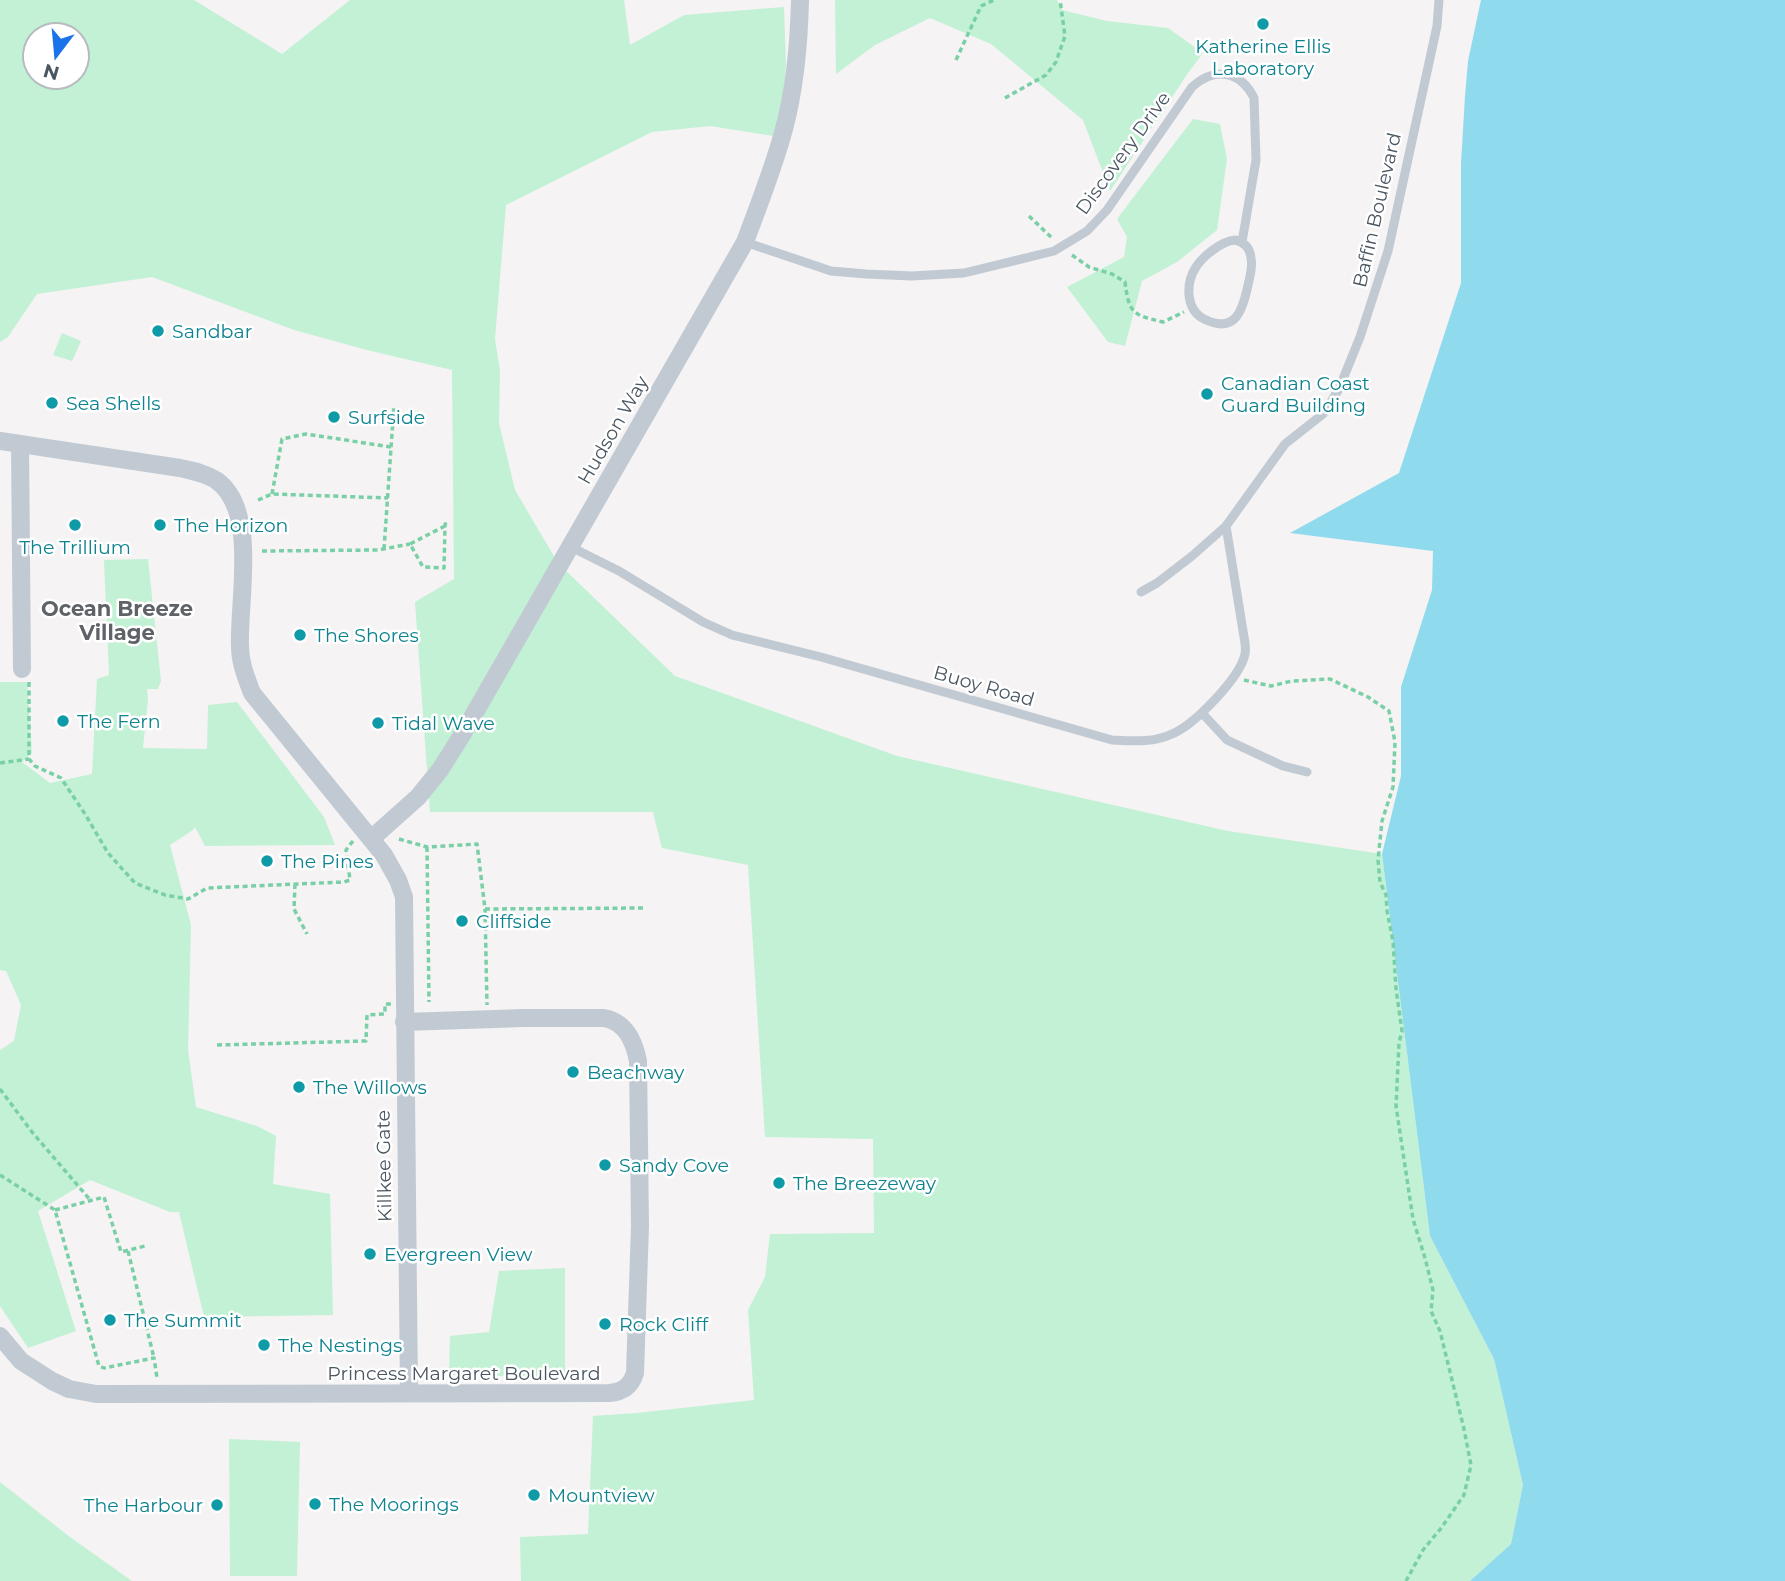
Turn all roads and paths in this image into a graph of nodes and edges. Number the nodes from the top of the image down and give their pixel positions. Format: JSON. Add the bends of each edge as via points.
{"nodes":[{"id":1,"x":800,"y":0,"type":"edge"},
{"id":2,"x":994,"y":0,"type":"edge"},
{"id":3,"x":1060,"y":0,"type":"edge"},
{"id":4,"x":1439,"y":0,"type":"edge"},
{"id":5,"x":956,"y":60,"type":"dead end"},
{"id":6,"x":1004,"y":98,"type":"dead end"},
{"id":7,"x":1029,"y":216,"type":"dead end"},
{"id":8,"x":745,"y":242,"type":"junction"},
{"id":9,"x":1242,"y":242,"type":"junction"},
{"id":10,"x":1061,"y":247,"type":"junction"},
{"id":11,"x":1192,"y":307,"type":"junction"},
{"id":12,"x":394,"y":405,"type":"dead end"},
{"id":13,"x":0,"y":441,"type":"edge"},
{"id":14,"x":20,"y":444,"type":"junction"},
{"id":15,"x":391,"y":447,"type":"junction"},
{"id":16,"x":272,"y":494,"type":"junction"},
{"id":17,"x":388,"y":498,"type":"junction"},
{"id":18,"x":258,"y":500,"type":"dead end"},
{"id":19,"x":446,"y":520,"type":"dead end"},
{"id":20,"x":445,"y":526,"type":"junction"},
{"id":21,"x":1226,"y":526,"type":"junction"},
{"id":22,"x":410,"y":544,"type":"junction"},
{"id":23,"x":571,"y":547,"type":"junction"},
{"id":24,"x":384,"y":549,"type":"junction"},
{"id":25,"x":262,"y":551,"type":"dead end"},
{"id":26,"x":1141,"y":592,"type":"dead end"},
{"id":27,"x":26,"y":671,"type":"joint"},
{"id":28,"x":1233,"y":677,"type":"junction"},
{"id":29,"x":1202,"y":713,"type":"junction"},
{"id":30,"x":29,"y":759,"type":"junction"},
{"id":31,"x":0,"y":763,"type":"edge"},
{"id":32,"x":1307,"y":772,"type":"dead end"},
{"id":33,"x":367,"y":835,"type":"junction"},
{"id":34,"x":398,"y":839,"type":"dead end"},
{"id":35,"x":428,"y":847,"type":"junction"},
{"id":36,"x":295,"y":884,"type":"junction"},
{"id":37,"x":645,"y":908,"type":"dead end"},
{"id":38,"x":485,"y":909,"type":"junction"},
{"id":39,"x":307,"y":934,"type":"dead end"},
{"id":40,"x":419,"y":1002,"type":"dead end"},
{"id":41,"x":429,"y":1002,"type":"junction"},
{"id":42,"x":393,"y":1004,"type":"dead end"},
{"id":43,"x":436,"y":1005,"type":"dead end"},
{"id":44,"x":487,"y":1008,"type":"dead end"},
{"id":45,"x":404,"y":1022,"type":"junction"},
{"id":46,"x":217,"y":1045,"type":"dead end"},
{"id":47,"x":0,"y":1089,"type":"edge"},
{"id":48,"x":0,"y":1175,"type":"edge"},
{"id":49,"x":91,"y":1201,"type":"junction"},
{"id":50,"x":55,"y":1210,"type":"junction"},
{"id":51,"x":145,"y":1246,"type":"dead end"},
{"id":52,"x":128,"y":1250,"type":"junction"},
{"id":53,"x":0,"y":1336,"type":"edge"},
{"id":54,"x":154,"y":1357,"type":"junction"},
{"id":55,"x":159,"y":1394,"type":"junction"},
{"id":56,"x":409,"y":1394,"type":"junction"},
{"id":57,"x":1406,"y":1581,"type":"edge"}],
"edges":[{"from":1,"to":8,"type":"street","name":"Hudson Way","via":[[785,127]]},
{"from":2,"to":5,"type":"path","via":[[981,6]]},
{"from":3,"to":6,"type":"path","via":[[1065,36],[1056,62],[1046,75]]},
{"from":4,"to":21,"type":"lane","name":"Baffin Boulevard","via":[[1388,251],[1360,337],[1323,414],[1285,443]]},
{"from":7,"to":10,"type":"path"},
{"from":8,"to":10,"type":"lane","name":"Discovery Drive","via":[[831,271],[920,276],[964,273]]},
{"from":8,"to":23,"type":"street","name":"Hudson Way"},
{"from":9,"to":10,"type":"lane","name":"Discovery Drive","via":[[1256,160],[1254,98],[1242,81],[1221,74],[1210,75],[1192,87],[1107,210],[1087,231]]},
{"from":9,"to":11,"type":"lane","via":[[1228,241],[1196,267],[1191,277]]},
{"from":9,"to":11,"type":"lane","name":"Discovery Drive","via":[[1251,258],[1251,271],[1238,315],[1232,321],[1213,324]]},
{"from":10,"to":11,"type":"path","via":[[1089,267],[1125,282],[1128,304],[1141,317],[1163,322]]},
{"from":12,"to":15,"type":"path"},
{"from":13,"to":14,"type":"street"},
{"from":14,"to":27,"type":"street"},
{"from":14,"to":33,"type":"street","via":[[180,468],[218,481],[237,509],[241,524],[240,646],[252,692]]},
{"from":15,"to":16,"type":"path","via":[[306,434],[282,439]]},
{"from":15,"to":17,"type":"path"},
{"from":16,"to":17,"type":"path"},
{"from":16,"to":18,"type":"path"},
{"from":17,"to":24,"type":"path"},
{"from":19,"to":20,"type":"path"},
{"from":20,"to":22,"type":"path"},
{"from":20,"to":22,"type":"path","via":[[444,568],[423,567]]},
{"from":21,"to":26,"type":"lane","name":"Baffin Boulevard"},
{"from":21,"to":28,"type":"lane","name":"Buoy Road","via":[[1245,654]]},
{"from":22,"to":24,"type":"path"},
{"from":23,"to":29,"type":"lane","name":"Buoy Road","via":[[732,635],[1112,740],[1140,742],[1171,735]]},
{"from":23,"to":33,"type":"street","name":"Hudson Way","via":[[440,770],[418,797]]},
{"from":24,"to":25,"type":"path"},
{"from":27,"to":30,"type":"path"},
{"from":28,"to":29,"type":"lane","name":"Buoy Road"},
{"from":28,"to":57,"type":"path","via":[[1271,685],[1330,678],[1390,712],[1395,742],[1393,787],[1382,821],[1378,860],[1393,941],[1402,1031],[1396,1106],[1413,1219],[1433,1290],[1431,1311],[1440,1331],[1471,1465],[1464,1494]]},
{"from":29,"to":32,"type":"lane","via":[[1227,740]]},
{"from":30,"to":31,"type":"path"},
{"from":30,"to":36,"type":"path","via":[[61,778],[108,853],[135,883],[188,899],[207,888]]},
{"from":33,"to":36,"type":"path","via":[[346,850],[350,880]]},
{"from":33,"to":45,"type":"street","via":[[384,855],[404,897]]},
{"from":34,"to":35,"type":"path"},
{"from":35,"to":38,"type":"path","via":[[477,844]]},
{"from":35,"to":41,"type":"path"},
{"from":36,"to":39,"type":"path","via":[[294,909]]},
{"from":37,"to":38,"type":"path"},
{"from":38,"to":44,"type":"path"},
{"from":40,"to":41,"type":"path"},
{"from":41,"to":43,"type":"path"},
{"from":42,"to":46,"type":"path","via":[[385,1004],[384,1014],[367,1015],[366,1041]]},
{"from":45,"to":56,"type":"street","name":"Killkee Gate"},
{"from":45,"to":56,"type":"street","name":"Princess Margaret Boulevard","via":[[612,1019],[631,1038],[638,1061],[640,1226],[635,1373],[630,1383],[622,1391],[610,1393]]},
{"from":47,"to":49,"type":"path"},
{"from":48,"to":50,"type":"path"},
{"from":49,"to":50,"type":"path"},
{"from":49,"to":52,"type":"path","via":[[104,1197],[121,1252]]},
{"from":50,"to":54,"type":"path","via":[[99,1366]]},
{"from":51,"to":52,"type":"path"},
{"from":52,"to":54,"type":"path"},
{"from":53,"to":55,"type":"street","name":"Princess Margaret Boulevard","via":[[21,1361],[69,1389]]},
{"from":54,"to":55,"type":"path"},
{"from":55,"to":56,"type":"street","name":"Princess Margaret Boulevard"}]}
